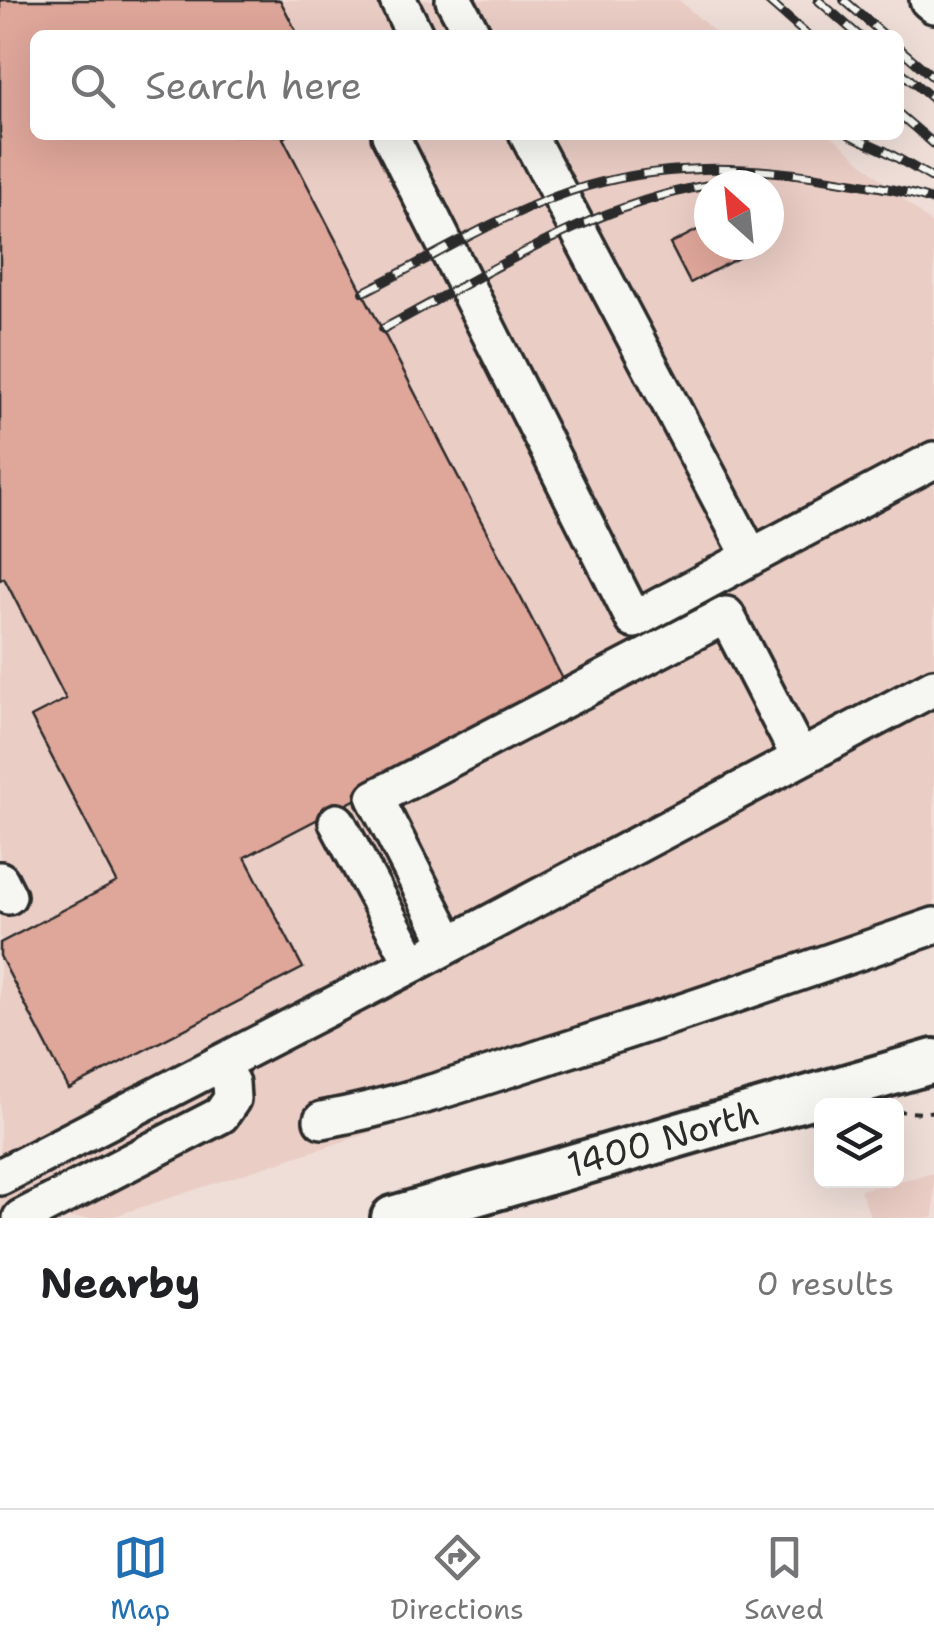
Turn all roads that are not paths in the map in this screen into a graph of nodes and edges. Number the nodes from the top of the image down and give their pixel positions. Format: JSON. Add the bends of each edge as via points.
{"nodes":[{"id":1,"x":398,"y":0,"type":"edge"},
{"id":2,"x":454,"y":0,"type":"edge"},
{"id":3,"x":928,"y":0,"type":"edge"},
{"id":4,"x":934,"y":5,"type":"edge"},
{"id":5,"x":413,"y":30,"type":"edge"},
{"id":6,"x":470,"y":30,"type":"edge"},
{"id":7,"x":393,"y":140,"type":"edge"},
{"id":8,"x":531,"y":140,"type":"edge"},
{"id":9,"x":934,"y":460,"type":"edge"},
{"id":10,"x":750,"y":557,"type":"junction"},
{"id":11,"x":934,"y":686,"type":"edge"},
{"id":12,"x":800,"y":758,"type":"junction"},
{"id":13,"x":337,"y":822,"type":"dead end"},
{"id":14,"x":934,"y":926,"type":"edge"},
{"id":15,"x":449,"y":943,"type":"junction"},
{"id":16,"x":413,"y":964,"type":"junction"},
{"id":17,"x":934,"y":1061,"type":"edge"},
{"id":18,"x":220,"y":1064,"type":"junction"},
{"id":19,"x":322,"y":1120,"type":"dead end"},
{"id":20,"x":0,"y":1177,"type":"edge"},
{"id":21,"x":21,"y":1218,"type":"edge"},
{"id":22,"x":392,"y":1218,"type":"edge"}],
"edges":[{"from":1,"to":5,"type":"street"},
{"from":2,"to":6,"type":"street"},
{"from":3,"to":4,"type":"street"},
{"from":7,"to":10,"type":"street","via":[[634,620]]},
{"from":8,"to":10,"type":"street"},
{"from":9,"to":10,"type":"street"},
{"from":11,"to":12,"type":"street"},
{"from":12,"to":15,"type":"street"},
{"from":12,"to":15,"type":"street","via":[[726,615],[375,798]]},
{"from":13,"to":16,"type":"street"},
{"from":14,"to":19,"type":"street","via":[[442,1090]]},
{"from":15,"to":16,"type":"street"},
{"from":16,"to":18,"type":"street"},
{"from":17,"to":22,"type":"main road","name":"1400 North"},
{"from":18,"to":20,"type":"street"},
{"from":18,"to":21,"type":"street","via":[[232,1100],[222,1114]]}]}
